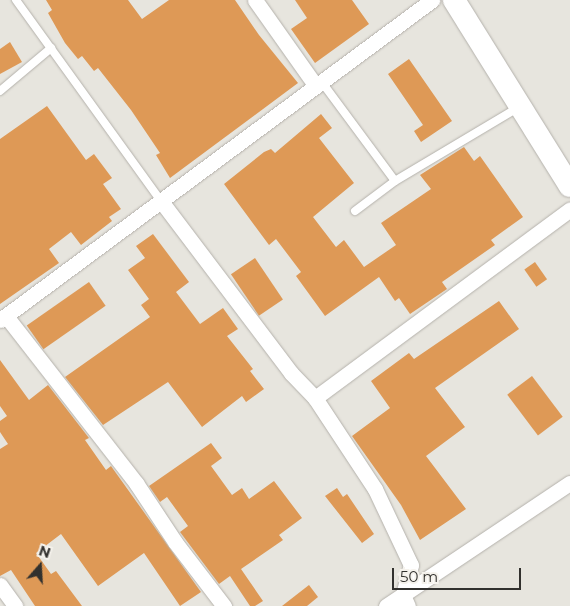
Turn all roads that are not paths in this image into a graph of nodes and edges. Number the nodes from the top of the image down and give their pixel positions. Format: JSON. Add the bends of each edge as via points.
{"nodes":[{"id":1,"x":16,"y":0,"type":"edge"},
{"id":2,"x":255,"y":0,"type":"edge"},
{"id":3,"x":432,"y":0,"type":"edge"},
{"id":4,"x":454,"y":0,"type":"edge"},
{"id":5,"x":51,"y":48,"type":"junction"},
{"id":6,"x":319,"y":83,"type":"junction"},
{"id":7,"x":0,"y":91,"type":"edge"},
{"id":8,"x":520,"y":106,"type":"junction"},
{"id":9,"x":395,"y":181,"type":"junction"},
{"id":10,"x":570,"y":186,"type":"edge"},
{"id":11,"x":161,"y":201,"type":"junction"},
{"id":12,"x":570,"y":209,"type":"edge"},
{"id":13,"x":355,"y":211,"type":"dead end"},
{"id":14,"x":3,"y":318,"type":"edge"},
{"id":15,"x":315,"y":398,"type":"junction"},
{"id":16,"x":570,"y":483,"type":"edge"},
{"id":17,"x":0,"y":585,"type":"edge"},
{"id":18,"x":406,"y":600,"type":"edge"},
{"id":19,"x":218,"y":604,"type":"edge"},
{"id":20,"x":16,"y":606,"type":"edge"},
{"id":21,"x":386,"y":606,"type":"edge"}],
"edges":[{"from":1,"to":5,"type":"lane"},
{"from":2,"to":6,"type":"street"},
{"from":3,"to":6,"type":"street"},
{"from":4,"to":8,"type":"street"},
{"from":5,"to":7,"type":"lane"},
{"from":5,"to":11,"type":"lane"},
{"from":6,"to":9,"type":"lane"},
{"from":6,"to":11,"type":"street"},
{"from":8,"to":9,"type":"lane"},
{"from":8,"to":10,"type":"street"},
{"from":9,"to":13,"type":"lane"},
{"from":11,"to":14,"type":"street"},
{"from":11,"to":15,"type":"street","via":[[291,373]]},
{"from":12,"to":15,"type":"street"},
{"from":14,"to":19,"type":"street","via":[[136,483]]},
{"from":15,"to":18,"type":"street","via":[[375,489],[402,543],[411,565]]},
{"from":16,"to":18,"type":"street"},
{"from":17,"to":20,"type":"street"},
{"from":18,"to":21,"type":"street"}]}
